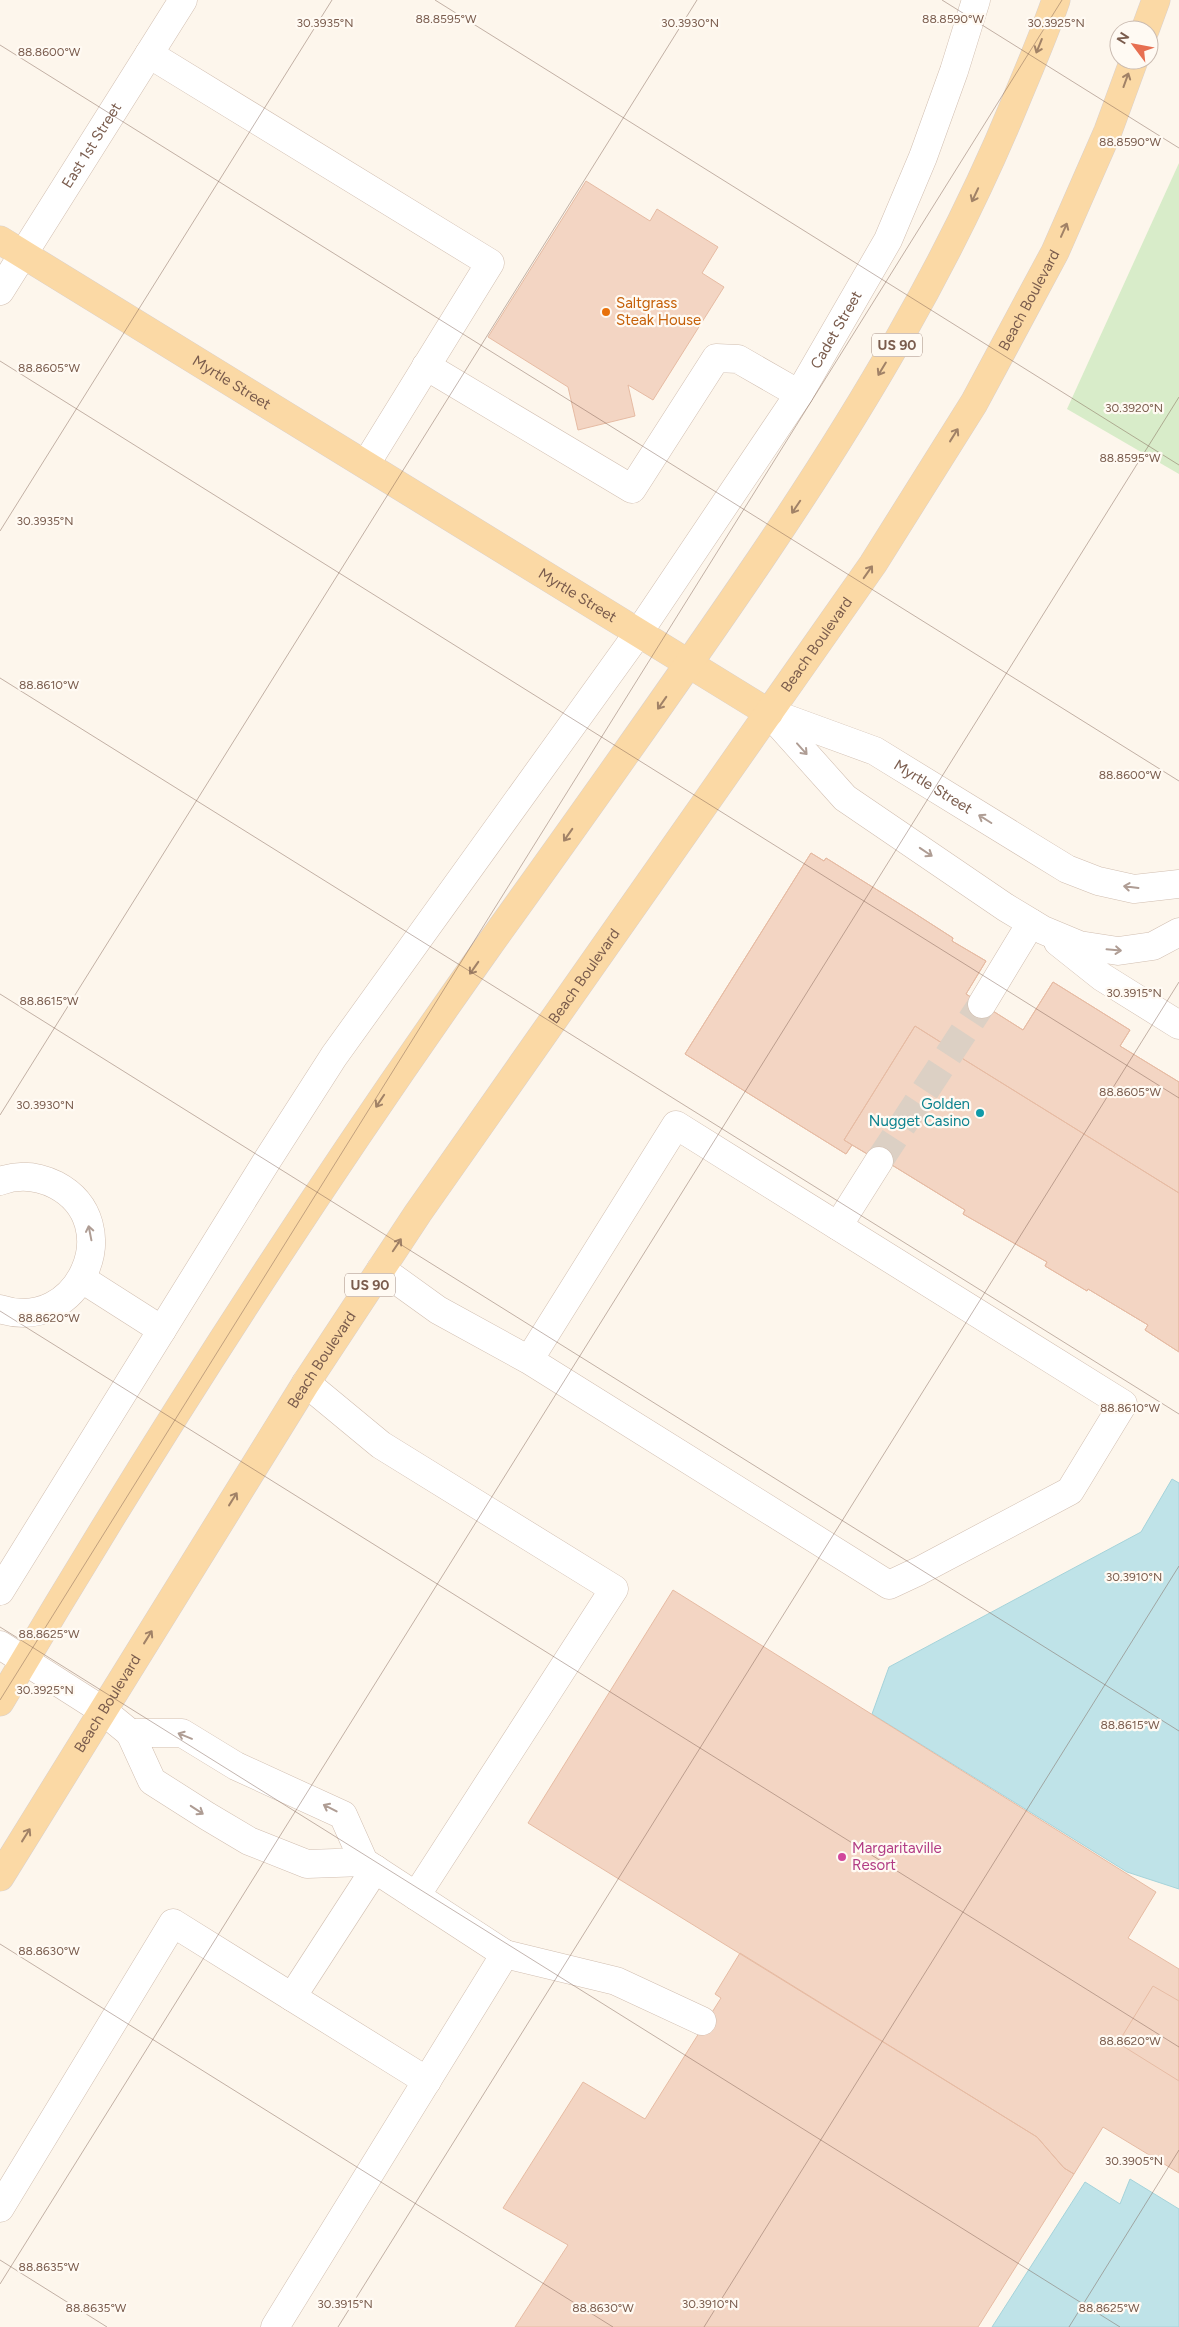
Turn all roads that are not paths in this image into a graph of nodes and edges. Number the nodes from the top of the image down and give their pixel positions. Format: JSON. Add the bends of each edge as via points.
{"nodes":[{"id":1,"x":183,"y":0,"type":"edge"},
{"id":2,"x":976,"y":0,"type":"edge"},
{"id":3,"x":1056,"y":0,"type":"edge"},
{"id":4,"x":1156,"y":0,"type":"edge"},
{"id":5,"x":1149,"y":20,"type":"edge"},
{"id":6,"x":149,"y":54,"type":"junction"},
{"id":7,"x":1130,"y":70,"type":"edge"},
{"id":8,"x":0,"y":240,"type":"edge"},
{"id":9,"x":23,"y":254,"type":"junction"},
{"id":10,"x":0,"y":291,"type":"edge"},
{"id":11,"x":426,"y":366,"type":"junction"},
{"id":12,"x":799,"y":394,"type":"junction"},
{"id":13,"x":366,"y":464,"type":"junction"},
{"id":14,"x":639,"y":632,"type":"junction"},
{"id":15,"x":690,"y":663,"type":"junction"},
{"id":16,"x":770,"y":713,"type":"junction"},
{"id":17,"x":1179,"y":884,"type":"edge"},
{"id":18,"x":1037,"y":927,"type":"junction"},
{"id":19,"x":1179,"y":932,"type":"edge"},
{"id":20,"x":982,"y":1004,"type":"tunnel mouth"},
{"id":21,"x":1179,"y":1025,"type":"edge"},
{"id":22,"x":879,"y":1161,"type":"tunnel mouth"},
{"id":23,"x":0,"y":1181,"type":"edge"},
{"id":24,"x":838,"y":1226,"type":"junction"},
{"id":25,"x":381,"y":1269,"type":"junction"},
{"id":26,"x":82,"y":1279,"type":"junction"},
{"id":27,"x":0,"y":1309,"type":"edge"},
{"id":28,"x":162,"y":1330,"type":"junction"},
{"id":29,"x":529,"y":1360,"type":"junction"},
{"id":30,"x":306,"y":1383,"type":"junction"},
{"id":31,"x":0,"y":1591,"type":"edge"},
{"id":32,"x":0,"y":1645,"type":"edge"},
{"id":33,"x":25,"y":1660,"type":"junction"},
{"id":34,"x":0,"y":1702,"type":"edge"},
{"id":35,"x":102,"y":1710,"type":"junction"},
{"id":36,"x":130,"y":1733,"type":"junction"},
{"id":37,"x":369,"y":1866,"type":"junction"},
{"id":38,"x":0,"y":1877,"type":"edge"},
{"id":39,"x":416,"y":1896,"type":"junction"},
{"id":40,"x":505,"y":1954,"type":"junction"},
{"id":41,"x":292,"y":1997,"type":"junction"},
{"id":42,"x":702,"y":2020,"type":"dead end"},
{"id":43,"x":427,"y":2081,"type":"junction"},
{"id":44,"x":0,"y":2208,"type":"edge"},
{"id":45,"x":274,"y":2327,"type":"edge"}],
"edges":[{"from":1,"to":6,"type":"street","name":"East 1st Street"},
{"from":2,"to":12,"type":"street","name":"Cadet Street","via":[[951,80],[888,240]]},
{"from":3,"to":15,"type":"main road","number":"US 90","one_way":true,"via":[[995,152],[906,330],[825,464]]},
{"from":4,"to":5,"type":"main road"},
{"from":6,"to":9,"type":"street","name":"East 1st Street"},
{"from":6,"to":11,"type":"street","via":[[490,263]]},
{"from":16,"to":7,"type":"main road","name":"Beach Boulevard","number":"US 90","one_way":true,"via":[[873,564],[974,403],[1055,252],[1108,131]]},
{"from":8,"to":9,"type":"main road","name":"Myrtle Street"},
{"from":9,"to":10,"type":"street","name":"East 1st Street"},
{"from":9,"to":13,"type":"main road","name":"Myrtle Street"},
{"from":11,"to":12,"type":"street","via":[[632,489],[716,358],[738,359]]},
{"from":11,"to":13,"type":"street"},
{"from":12,"to":14,"type":"street","name":"Cadet Street"},
{"from":13,"to":14,"type":"main road","name":"Myrtle Street"},
{"from":14,"to":15,"type":"main road","name":"Myrtle Street"},
{"from":14,"to":28,"type":"street","name":"Cadet Street","via":[[334,1056]]},
{"from":15,"to":16,"type":"main road","name":"Myrtle Street"},
{"from":15,"to":33,"type":"main road","number":"US 90","one_way":true,"via":[[400,1071],[267,1270]]},
{"from":17,"to":16,"type":"street","name":"Myrtle Street","one_way":true,"via":[[1134,889],[1098,881],[1067,869],[875,751]]},
{"from":16,"to":18,"type":"street","one_way":true,"via":[[845,798]]},
{"from":25,"to":16,"type":"main road","name":"Beach Boulevard","number":"US 90","one_way":true},
{"from":18,"to":19,"type":"street","one_way":true,"via":[[1079,945],[1118,951],[1153,946]]},
{"from":18,"to":20,"type":"street"},
{"from":18,"to":21,"type":"street","via":[[1102,977]]},
{"from":22,"to":24,"type":"street"},
{"from":26,"to":23,"type":"street","one_way":true,"via":[[90,1261],[91,1240],[87,1221],[78,1203],[64,1189],[45,1180],[26,1176]]},
{"from":24,"to":29,"type":"street","via":[[676,1124]]},
{"from":24,"to":29,"type":"street","via":[[1124,1404],[1070,1490],[889,1585]]},
{"from":25,"to":29,"type":"street","via":[[438,1310]]},
{"from":25,"to":30,"type":"main road","name":"Beach Boulevard","number":"US 90"},
{"from":26,"to":27,"type":"street","via":[[68,1296],[51,1307],[32,1313]]},
{"from":26,"to":28,"type":"street"},
{"from":28,"to":31,"type":"street","name":"Cadet Street"},
{"from":35,"to":30,"type":"main road","name":"Beach Boulevard","number":"US 90","one_way":true},
{"from":30,"to":39,"type":"street","via":[[381,1445],[614,1589]]},
{"from":32,"to":33,"type":"street"},
{"from":33,"to":34,"type":"main road","number":"US 90"},
{"from":33,"to":35,"type":"street"},
{"from":35,"to":36,"type":"street"},
{"from":38,"to":35,"type":"main road","name":"Beach Boulevard","number":"US 90","one_way":true},
{"from":37,"to":36,"type":"street","one_way":true,"via":[[343,1815],[236,1766],[182,1733]]},
{"from":36,"to":37,"type":"street","one_way":true,"via":[[152,1781],[249,1841],[307,1864]]},
{"from":37,"to":39,"type":"street"},
{"from":37,"to":41,"type":"street"},
{"from":39,"to":40,"type":"street"},
{"from":40,"to":42,"type":"street","via":[[616,1981]]},
{"from":40,"to":43,"type":"street"},
{"from":41,"to":43,"type":"street"},
{"from":41,"to":44,"type":"street","via":[[173,1923]]},
{"from":43,"to":45,"type":"street"}]}
